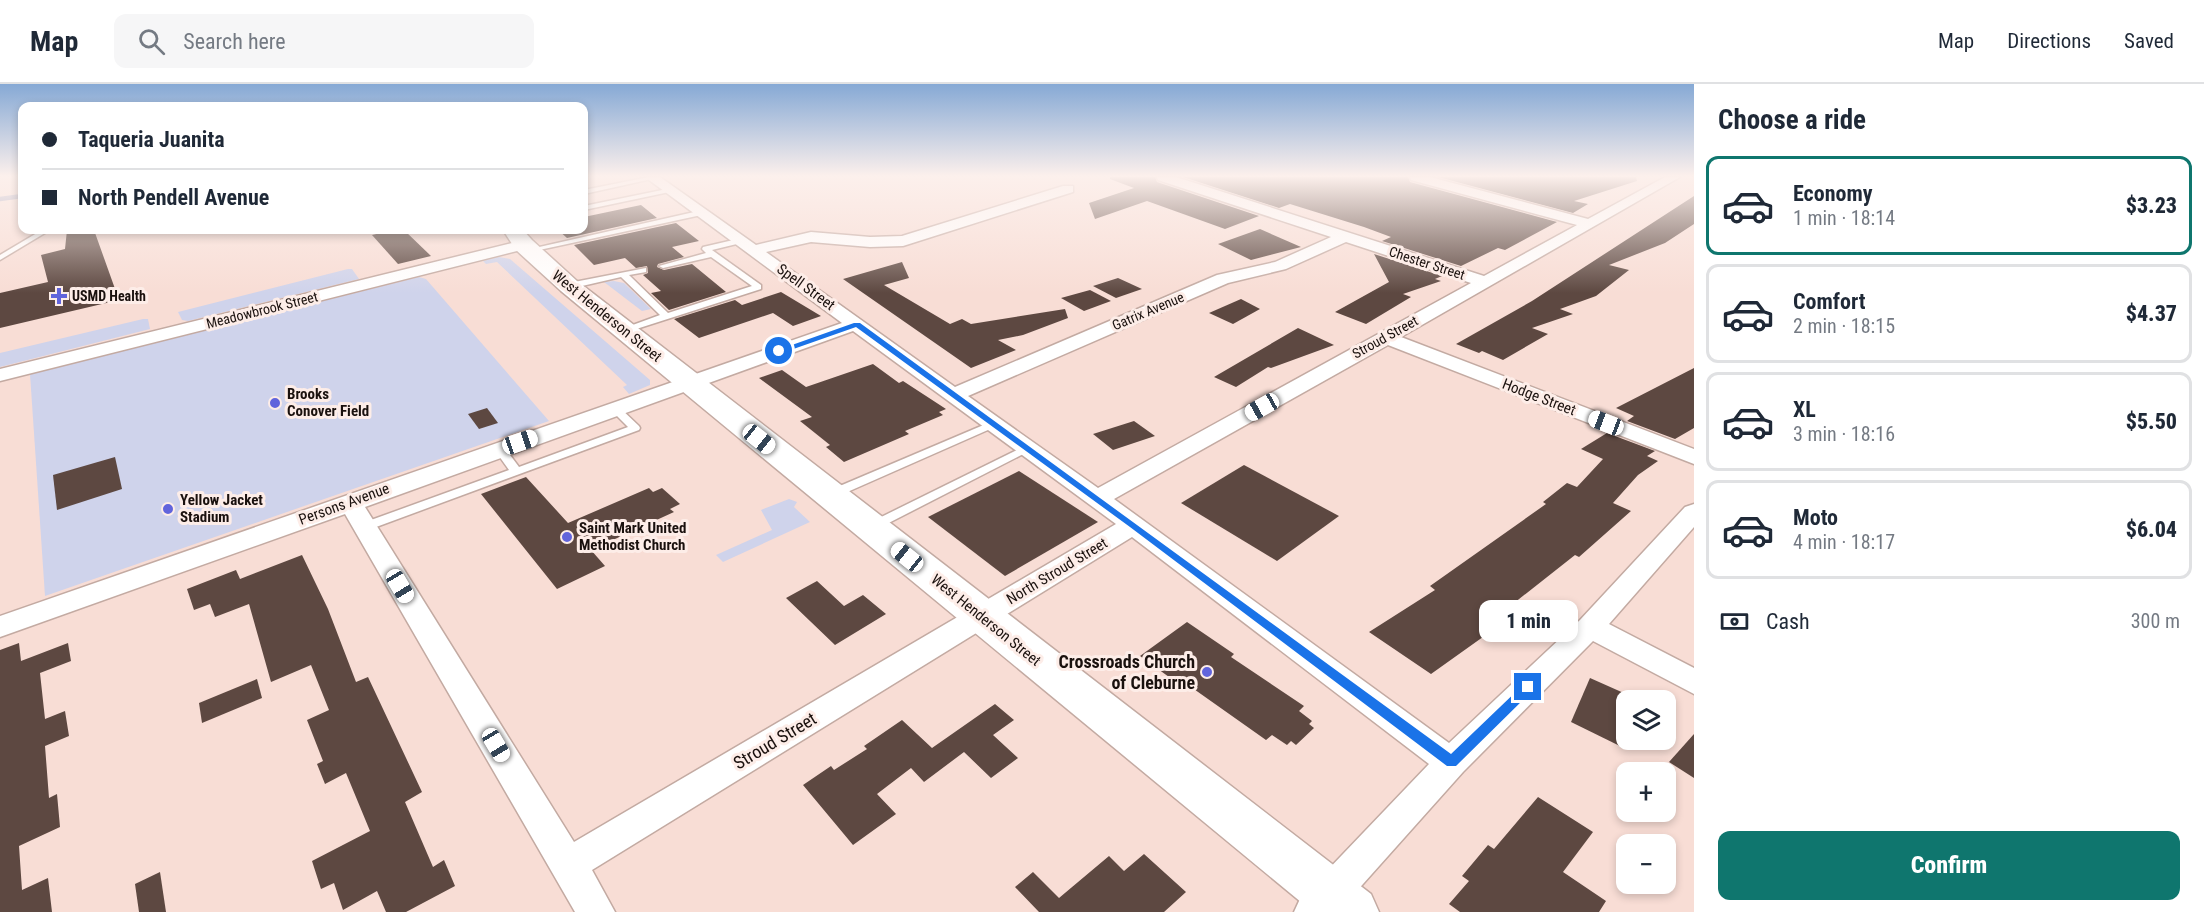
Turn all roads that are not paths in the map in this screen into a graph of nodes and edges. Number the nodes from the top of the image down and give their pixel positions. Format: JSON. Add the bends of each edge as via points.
{"nodes":[{"id":1,"x":681,"y":216,"type":"edge"},
{"id":2,"x":708,"y":216,"type":"edge"},
{"id":3,"x":983,"y":216,"type":"edge"},
{"id":4,"x":1283,"y":216,"type":"edge"},
{"id":5,"x":1559,"y":216,"type":"edge"},
{"id":6,"x":1606,"y":216,"type":"edge"},
{"id":7,"x":1590,"y":224,"type":"junction"},
{"id":8,"x":588,"y":231,"type":"edge"},
{"id":9,"x":39,"y":234,"type":"edge"},
{"id":10,"x":570,"y":234,"type":"edge"},
{"id":11,"x":1346,"y":236,"type":"junction"},
{"id":12,"x":522,"y":242,"type":"edge"},
{"id":13,"x":749,"y":245,"type":"junction"},
{"id":14,"x":712,"y":254,"type":"junction"},
{"id":15,"x":0,"y":258,"type":"edge"},
{"id":16,"x":663,"y":266,"type":"dead end"},
{"id":17,"x":643,"y":270,"type":"dead end"},
{"id":18,"x":624,"y":275,"type":"junction"},
{"id":19,"x":1485,"y":282,"type":"junction"},
{"id":20,"x":569,"y":286,"type":"junction"},
{"id":21,"x":666,"y":316,"type":"junction"},
{"id":22,"x":857,"y":324,"type":"junction"},
{"id":23,"x":624,"y":330,"type":"junction"},
{"id":24,"x":1385,"y":337,"type":"junction"},
{"id":25,"x":0,"y":375,"type":"edge"},
{"id":26,"x":689,"y":383,"type":"junction"},
{"id":27,"x":953,"y":395,"type":"junction"},
{"id":28,"x":615,"y":409,"type":"junction"},
{"id":29,"x":993,"y":424,"type":"junction"},
{"id":30,"x":1027,"y":448,"type":"junction"},
{"id":31,"x":500,"y":449,"type":"junction"},
{"id":32,"x":1694,"y":457,"type":"edge"},
{"id":33,"x":516,"y":471,"type":"junction"},
{"id":34,"x":830,"y":495,"type":"junction"},
{"id":35,"x":1097,"y":499,"type":"junction"},
{"id":36,"x":1694,"y":512,"type":"edge"},
{"id":37,"x":357,"y":514,"type":"junction"},
{"id":38,"x":1133,"y":525,"type":"junction"},
{"id":39,"x":870,"y":528,"type":"junction"},
{"id":40,"x":981,"y":617,"type":"junction"},
{"id":41,"x":0,"y":627,"type":"edge"},
{"id":42,"x":1590,"y":627,"type":"junction"},
{"id":43,"x":1694,"y":682,"type":"edge"},
{"id":44,"x":1451,"y":762,"type":"junction"},
{"id":45,"x":568,"y":865,"type":"junction"},
{"id":46,"x":1332,"y":906,"type":"edge"},
{"id":47,"x":596,"y":912,"type":"edge"}],
"edges":[{"from":1,"to":8,"type":"lane"},
{"from":2,"to":13,"type":"street","name":"Spell Street"},
{"from":3,"to":13,"type":"street","via":[[903,241],[811,237]]},
{"from":4,"to":11,"type":"street","name":"Chester Street"},
{"from":5,"to":7,"type":"street"},
{"from":6,"to":7,"type":"street","name":"Stroud Street"},
{"from":7,"to":19,"type":"street","name":"Stroud Street"},
{"from":9,"to":15,"type":"lane"},
{"from":10,"to":12,"type":"lane"},
{"from":11,"to":19,"type":"street","name":"Chester Street"},
{"from":11,"to":27,"type":"street","name":"Gatrix Avenue","via":[[1280,266],[1223,279]]},
{"from":12,"to":20,"type":"main road","name":"West Henderson Street"},
{"from":12,"to":25,"type":"street","name":"Meadowbrook Street"},
{"from":13,"to":14,"type":"lane","via":[[706,249]]},
{"from":13,"to":22,"type":"street","name":"Spell Street"},
{"from":14,"to":16,"type":"lane"},
{"from":14,"to":21,"type":"lane","via":[[758,287]]},
{"from":17,"to":18,"type":"lane"},
{"from":18,"to":20,"type":"lane"},
{"from":18,"to":21,"type":"lane"},
{"from":19,"to":24,"type":"street","name":"Stroud Street"},
{"from":20,"to":23,"type":"main road","name":"West Henderson Street"},
{"from":21,"to":23,"type":"lane"},
{"from":22,"to":26,"type":"street","name":"Persons Avenue"},
{"from":22,"to":27,"type":"street","name":"Spell Street"},
{"from":23,"to":26,"type":"main road","name":"West Henderson Street"},
{"from":24,"to":32,"type":"street","name":"Hodge Street"},
{"from":24,"to":35,"type":"street","name":"Stroud Street"},
{"from":26,"to":28,"type":"street","name":"Persons Avenue"},
{"from":26,"to":34,"type":"main road","name":"West Henderson Street"},
{"from":27,"to":29,"type":"street","name":"Spell Street"},
{"from":28,"to":31,"type":"street","name":"Persons Avenue"},
{"from":28,"to":33,"type":"lane","via":[[635,428]]},
{"from":29,"to":30,"type":"street","name":"Spell Street"},
{"from":29,"to":34,"type":"lane"},
{"from":30,"to":35,"type":"street","name":"Spell Street"},
{"from":30,"to":39,"type":"lane"},
{"from":31,"to":33,"type":"lane"},
{"from":31,"to":37,"type":"street","name":"Persons Avenue"},
{"from":33,"to":37,"type":"lane"},
{"from":34,"to":39,"type":"main road","name":"West Henderson Street"},
{"from":35,"to":38,"type":"street","name":"Spell Street"},
{"from":36,"to":42,"type":"street"},
{"from":37,"to":41,"type":"street","name":"Persons Avenue"},
{"from":37,"to":45,"type":"street"},
{"from":38,"to":40,"type":"street","name":"North Stroud Street"},
{"from":38,"to":44,"type":"street","name":"Spell Street"},
{"from":39,"to":40,"type":"main road","name":"West Henderson Street"},
{"from":40,"to":45,"type":"street","name":"Stroud Street"},
{"from":40,"to":46,"type":"main road","name":"West Henderson Street"},
{"from":42,"to":43,"type":"street"},
{"from":42,"to":44,"type":"street"},
{"from":44,"to":46,"type":"street"},
{"from":45,"to":47,"type":"street"}]}
